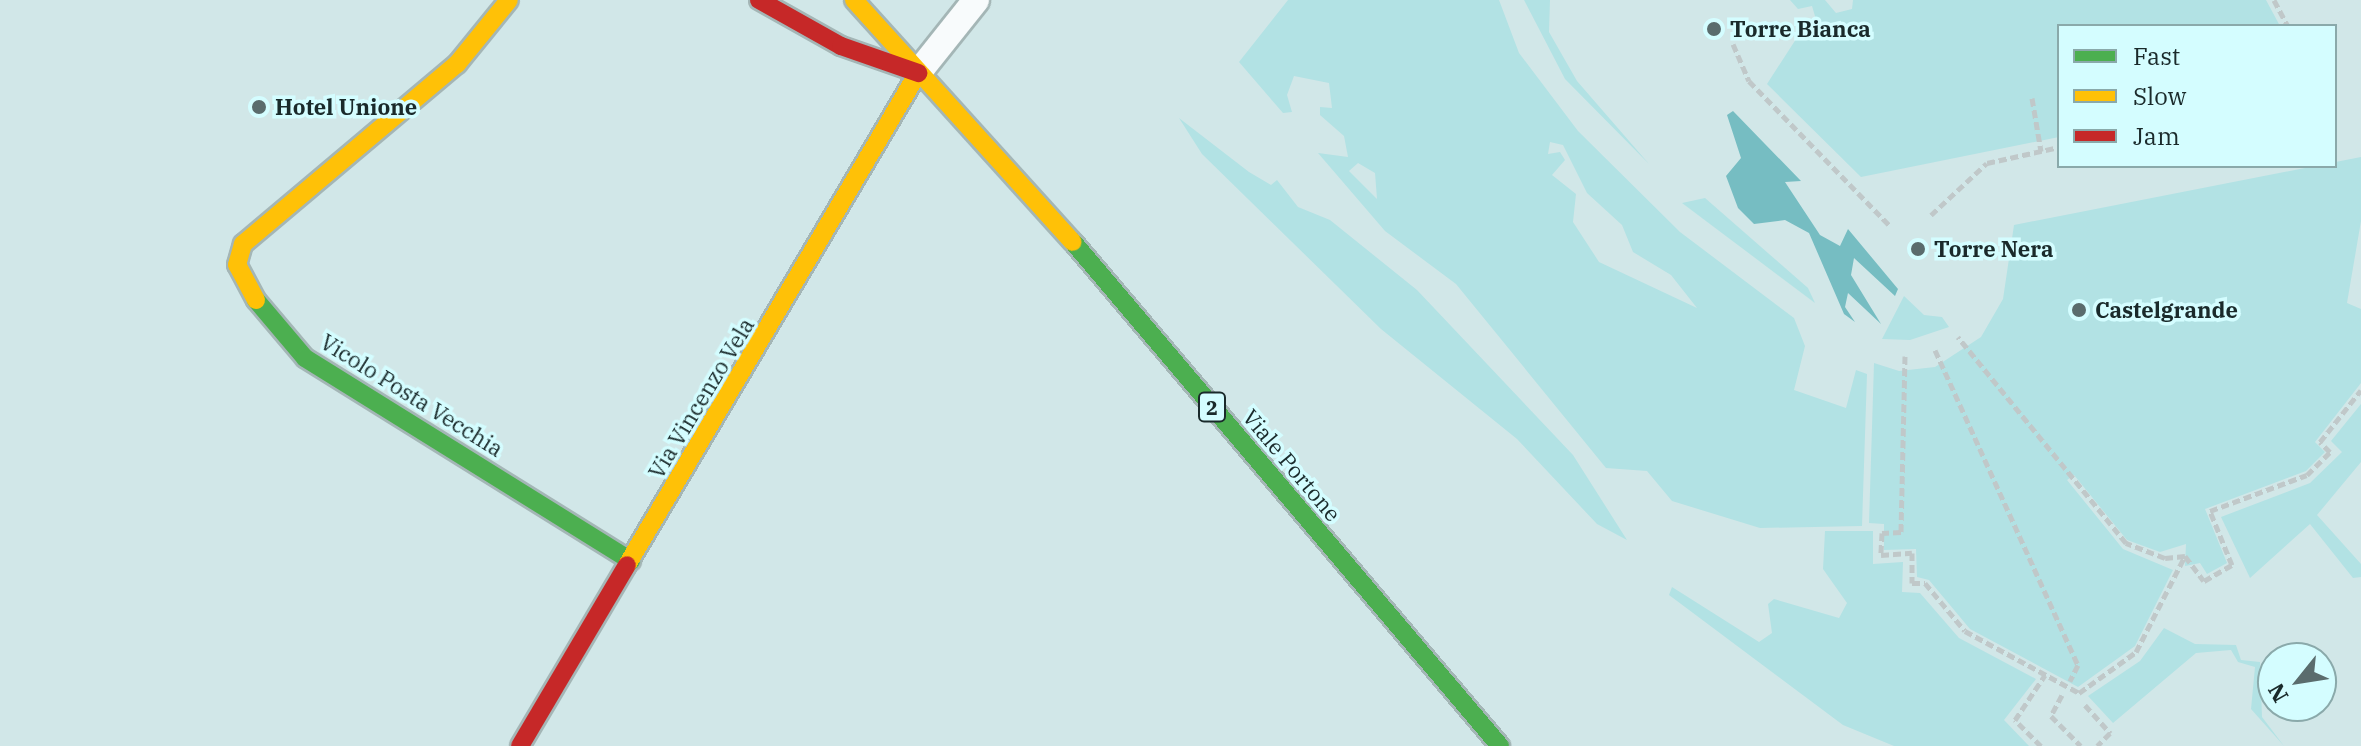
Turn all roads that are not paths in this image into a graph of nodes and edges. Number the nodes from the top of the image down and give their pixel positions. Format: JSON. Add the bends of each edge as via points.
{"nodes":[{"id":1,"x":509,"y":0,"type":"edge"},
{"id":2,"x":759,"y":0,"type":"edge"},
{"id":3,"x":854,"y":0,"type":"edge"},
{"id":4,"x":976,"y":0,"type":"edge"},
{"id":5,"x":918,"y":73,"type":"junction"},
{"id":6,"x":631,"y":561,"type":"junction"},
{"id":7,"x":520,"y":746,"type":"edge"},
{"id":8,"x":1500,"y":746,"type":"edge"}],
"edges":[{"from":1,"to":6,"type":"street","name":"Vicolo Posta Vecchia","via":[[457,64],[243,244],[237,265],[244,286],[305,358]]},
{"from":2,"to":5,"type":"street","name":"Viale Portone","number":"2","via":[[841,46]]},
{"from":3,"to":5,"type":"street","name":"Viale Portone","number":"2"},
{"from":4,"to":5,"type":"lane"},
{"from":5,"to":6,"type":"street","name":"Via Vincenzo Vela"},
{"from":5,"to":8,"type":"street","name":"Viale Portone","number":"2","via":[[995,150]]},
{"from":6,"to":7,"type":"street","name":"Via Vincenzo Vela"}]}
